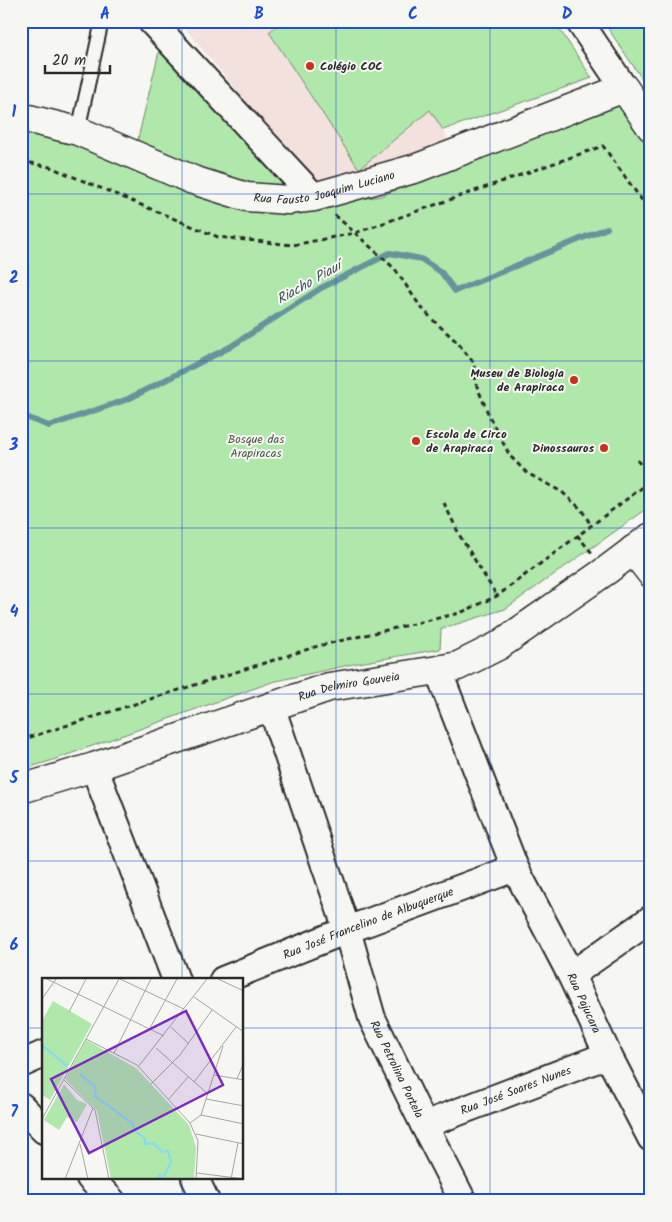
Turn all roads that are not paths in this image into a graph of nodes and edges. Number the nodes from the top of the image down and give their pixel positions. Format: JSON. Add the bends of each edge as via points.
{"nodes":[{"id":1,"x":102,"y":21,"type":"edge"},
{"id":2,"x":151,"y":21,"type":"edge"},
{"id":3,"x":579,"y":21,"type":"edge"},
{"id":4,"x":624,"y":88,"type":"junction"},
{"id":5,"x":21,"y":117,"type":"edge"},
{"id":6,"x":651,"y":127,"type":"edge"},
{"id":7,"x":78,"y":131,"type":"junction"},
{"id":8,"x":314,"y":196,"type":"junction"},
{"id":9,"x":642,"y":543,"type":"edge"},
{"id":10,"x":651,"y":573,"type":"edge"},
{"id":11,"x":438,"y":670,"type":"junction"},
{"id":12,"x":271,"y":706,"type":"junction"},
{"id":13,"x":94,"y":767,"type":"junction"},
{"id":14,"x":21,"y":789,"type":"edge"},
{"id":15,"x":514,"y":868,"type":"junction"},
{"id":16,"x":651,"y":919,"type":"edge"},
{"id":17,"x":347,"y":930,"type":"junction"},
{"id":18,"x":571,"y":975,"type":"junction"},
{"id":19,"x":175,"y":978,"type":"edge"},
{"id":20,"x":228,"y":978,"type":"edge"},
{"id":21,"x":42,"y":1055,"type":"edge"},
{"id":22,"x":608,"y":1055,"type":"junction"},
{"id":23,"x":21,"y":1064,"type":"edge"},
{"id":24,"x":21,"y":1106,"type":"edge"},
{"id":25,"x":424,"y":1125,"type":"junction"},
{"id":26,"x":42,"y":1128,"type":"edge"},
{"id":27,"x":651,"y":1138,"type":"edge"},
{"id":28,"x":196,"y":1180,"type":"edge"},
{"id":29,"x":206,"y":1201,"type":"edge"},
{"id":30,"x":463,"y":1201,"type":"edge"}],
"edges":[{"from":1,"to":7,"type":"lane"},
{"from":2,"to":8,"type":"street"},
{"from":3,"to":4,"type":"street"},
{"from":4,"to":6,"type":"street"},
{"from":4,"to":8,"type":"street","name":"Rua Fausto Joaquim Luciano","via":[[417,168]]},
{"from":5,"to":7,"type":"street","name":"Rua Fausto Joaquim Luciano"},
{"from":7,"to":8,"type":"street","name":"Rua Fausto Joaquim Luciano","via":[[193,180],[247,197],[288,200]]},
{"from":9,"to":10,"type":"street"},
{"from":9,"to":11,"type":"street","name":"Rua Delmiro Gouveia","via":[[498,646],[458,666]]},
{"from":11,"to":12,"type":"street","name":"Rua Delmiro Gouveia","via":[[329,687]]},
{"from":11,"to":15,"type":"street","name":"Rua Pajucara"},
{"from":12,"to":13,"type":"street","name":"Rua Delmiro Gouveia"},
{"from":12,"to":17,"type":"street","name":"Rua Petrolina Portela"},
{"from":13,"to":14,"type":"street","name":"Rua Delmiro Gouveia"},
{"from":13,"to":19,"type":"street"},
{"from":15,"to":17,"type":"street","name":"Rua José Francelino de Albuquerque"},
{"from":15,"to":18,"type":"street","name":"Rua Pajucara"},
{"from":16,"to":18,"type":"street"},
{"from":17,"to":20,"type":"street","name":"Rua José Francelino de Albuquerque"},
{"from":17,"to":25,"type":"street","name":"Rua Petrolina Portela","via":[[372,1018]]},
{"from":18,"to":22,"type":"street","name":"Rua Pajucara"},
{"from":21,"to":23,"type":"street"},
{"from":22,"to":25,"type":"street","name":"Rua José Soares Nunes"},
{"from":22,"to":27,"type":"street","name":"Rua Pajucara"},
{"from":24,"to":26,"type":"street"},
{"from":25,"to":30,"type":"street","name":"Rua Petrolina Portela"},
{"from":28,"to":29,"type":"street"}]}
